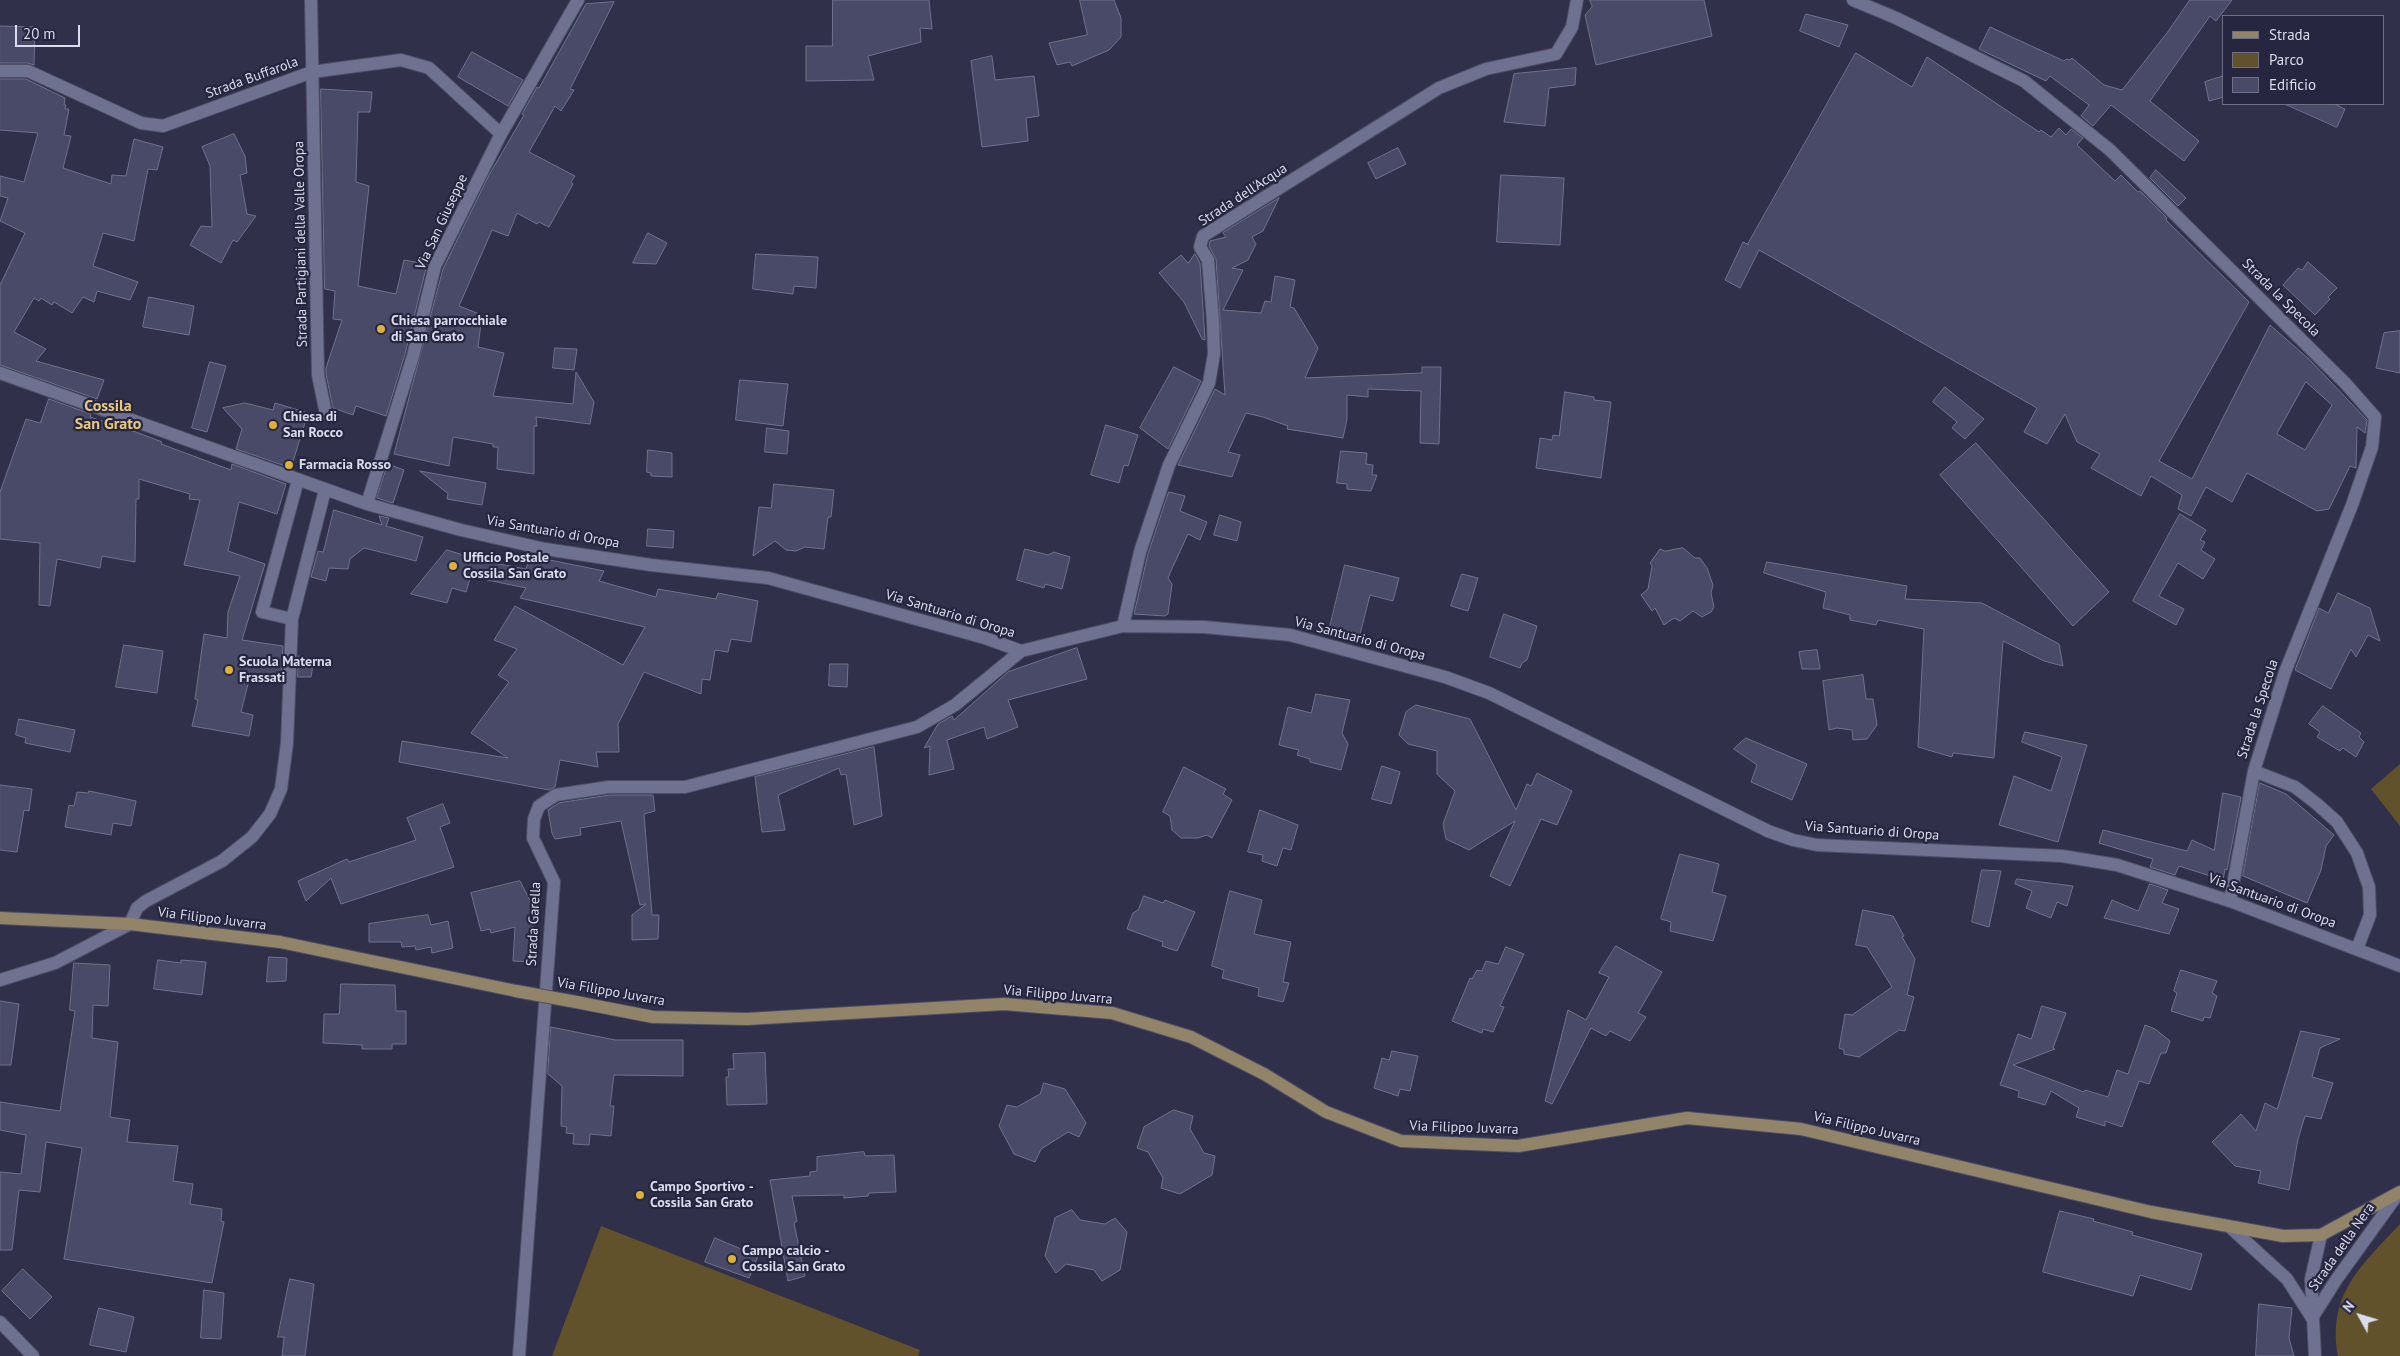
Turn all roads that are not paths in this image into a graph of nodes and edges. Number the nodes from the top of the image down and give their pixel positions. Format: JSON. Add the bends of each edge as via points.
{"nodes":[{"id":1,"x":311,"y":0,"type":"edge"},
{"id":2,"x":578,"y":0,"type":"edge"},
{"id":3,"x":1577,"y":0,"type":"edge"},
{"id":4,"x":1853,"y":0,"type":"edge"},
{"id":5,"x":0,"y":71,"type":"edge"},
{"id":6,"x":312,"y":72,"type":"junction"},
{"id":7,"x":501,"y":134,"type":"junction"},
{"id":8,"x":0,"y":373,"type":"edge"},
{"id":9,"x":326,"y":414,"type":"dead end"},
{"id":10,"x":298,"y":480,"type":"junction"},
{"id":11,"x":325,"y":490,"type":"junction"},
{"id":12,"x":367,"y":504,"type":"junction"},
{"id":13,"x":292,"y":619,"type":"junction"},
{"id":14,"x":1123,"y":626,"type":"junction"},
{"id":15,"x":1021,"y":652,"type":"junction"},
{"id":16,"x":2254,"y":771,"type":"junction"},
{"id":17,"x":2230,"y":901,"type":"junction"},
{"id":18,"x":0,"y":918,"type":"edge"},
{"id":19,"x":130,"y":924,"type":"junction"},
{"id":20,"x":2357,"y":949,"type":"junction"},
{"id":21,"x":2400,"y":966,"type":"edge"},
{"id":22,"x":0,"y":980,"type":"edge"},
{"id":23,"x":2399,"y":1193,"type":"edge"},
{"id":24,"x":2231,"y":1228,"type":"junction"},
{"id":25,"x":2321,"y":1235,"type":"junction"},
{"id":26,"x":2312,"y":1318,"type":"junction"},
{"id":27,"x":0,"y":1322,"type":"edge"},
{"id":28,"x":33,"y":1356,"type":"edge"},
{"id":29,"x":519,"y":1356,"type":"edge"},
{"id":30,"x":2315,"y":1356,"type":"edge"}],
"edges":[{"from":1,"to":6,"type":"street","name":"Strada Partigiani della Valle Oropa"},
{"from":2,"to":7,"type":"street","name":"Via San Giuseppe"},
{"from":3,"to":14,"type":"street","name":"Strada dell'Acqua","via":[[1572,28],[1556,54],[1486,69],[1439,88],[1203,236],[1200,247],[1208,260],[1213,322],[1214,354],[1209,383],[1169,465],[1140,552]]},
{"from":4,"to":16,"type":"street","name":"Strada la Specola","via":[[2024,81],[2110,150],[2339,377],[2375,417],[2372,447],[2285,672]]},
{"from":5,"to":6,"type":"street","name":"Strada Buffarola","via":[[28,71],[141,123],[163,126]]},
{"from":6,"to":7,"type":"street","name":"Strada Buffarola","via":[[401,60],[429,68]]},
{"from":6,"to":9,"type":"street","name":"Strada Partigiani della Valle Oropa","via":[[318,375]]},
{"from":7,"to":12,"type":"street","name":"Via San Giuseppe","via":[[435,266],[413,356]]},
{"from":8,"to":10,"type":"street","name":"Via Santuario di Oropa"},
{"from":10,"to":11,"type":"street","name":"Via Santuario di Oropa"},
{"from":10,"to":13,"type":"street","via":[[262,612]]},
{"from":11,"to":12,"type":"street","name":"Via Santuario di Oropa"},
{"from":11,"to":13,"type":"street"},
{"from":12,"to":15,"type":"street","name":"Via Santuario di Oropa","via":[[545,549],[768,578],[985,638]]},
{"from":13,"to":19,"type":"street","via":[[287,743],[280,789],[270,814],[252,837],[222,861],[146,900],[137,908]]},
{"from":14,"to":15,"type":"street","name":"Via Santuario di Oropa"},
{"from":14,"to":17,"type":"street","name":"Via Santuario di Oropa","via":[[1204,626],[1290,634],[1445,677],[1529,711],[1768,831],[1793,840],[1825,845],[2084,859],[2140,872]]},
{"from":15,"to":29,"type":"street","name":"Strada Garella","via":[[955,705],[917,727],[685,787],[609,787],[556,795],[539,806],[534,819],[534,838],[554,882]]},
{"from":16,"to":17,"type":"street","name":"Strada la Specola"},
{"from":16,"to":20,"type":"street","name":"Strada la Specola","via":[[2295,787],[2317,804],[2338,822],[2357,853],[2369,887],[2370,915]]},
{"from":17,"to":20,"type":"street","name":"Via Santuario di Oropa"},
{"from":18,"to":19,"type":"main road","name":"Via Filippo Juvarra"},
{"from":19,"to":22,"type":"street","via":[[55,963]]},
{"from":19,"to":24,"type":"main road","name":"Via Filippo Juvarra","bridge":true,"via":[[280,942],[652,1017],[737,1019],[1004,1004],[1112,1013],[1191,1038],[1264,1074],[1326,1112],[1401,1141],[1518,1146],[1687,1118],[1791,1128]]},
{"from":20,"to":21,"type":"street","name":"Via Santuario di Oropa"},
{"from":23,"to":25,"type":"main road","name":"Strada della Nera"},
{"from":23,"to":26,"type":"street","name":"Strada della Nera"},
{"from":24,"to":25,"type":"main road","name":"Via Filippo Juvarra","via":[[2283,1236]]},
{"from":24,"to":26,"type":"street","via":[[2287,1279]]},
{"from":25,"to":26,"type":"street","name":"Strada della Nera","via":[[2311,1279]]},
{"from":26,"to":30,"type":"street","name":"Strada della Nera"},
{"from":27,"to":28,"type":"street"}]}
